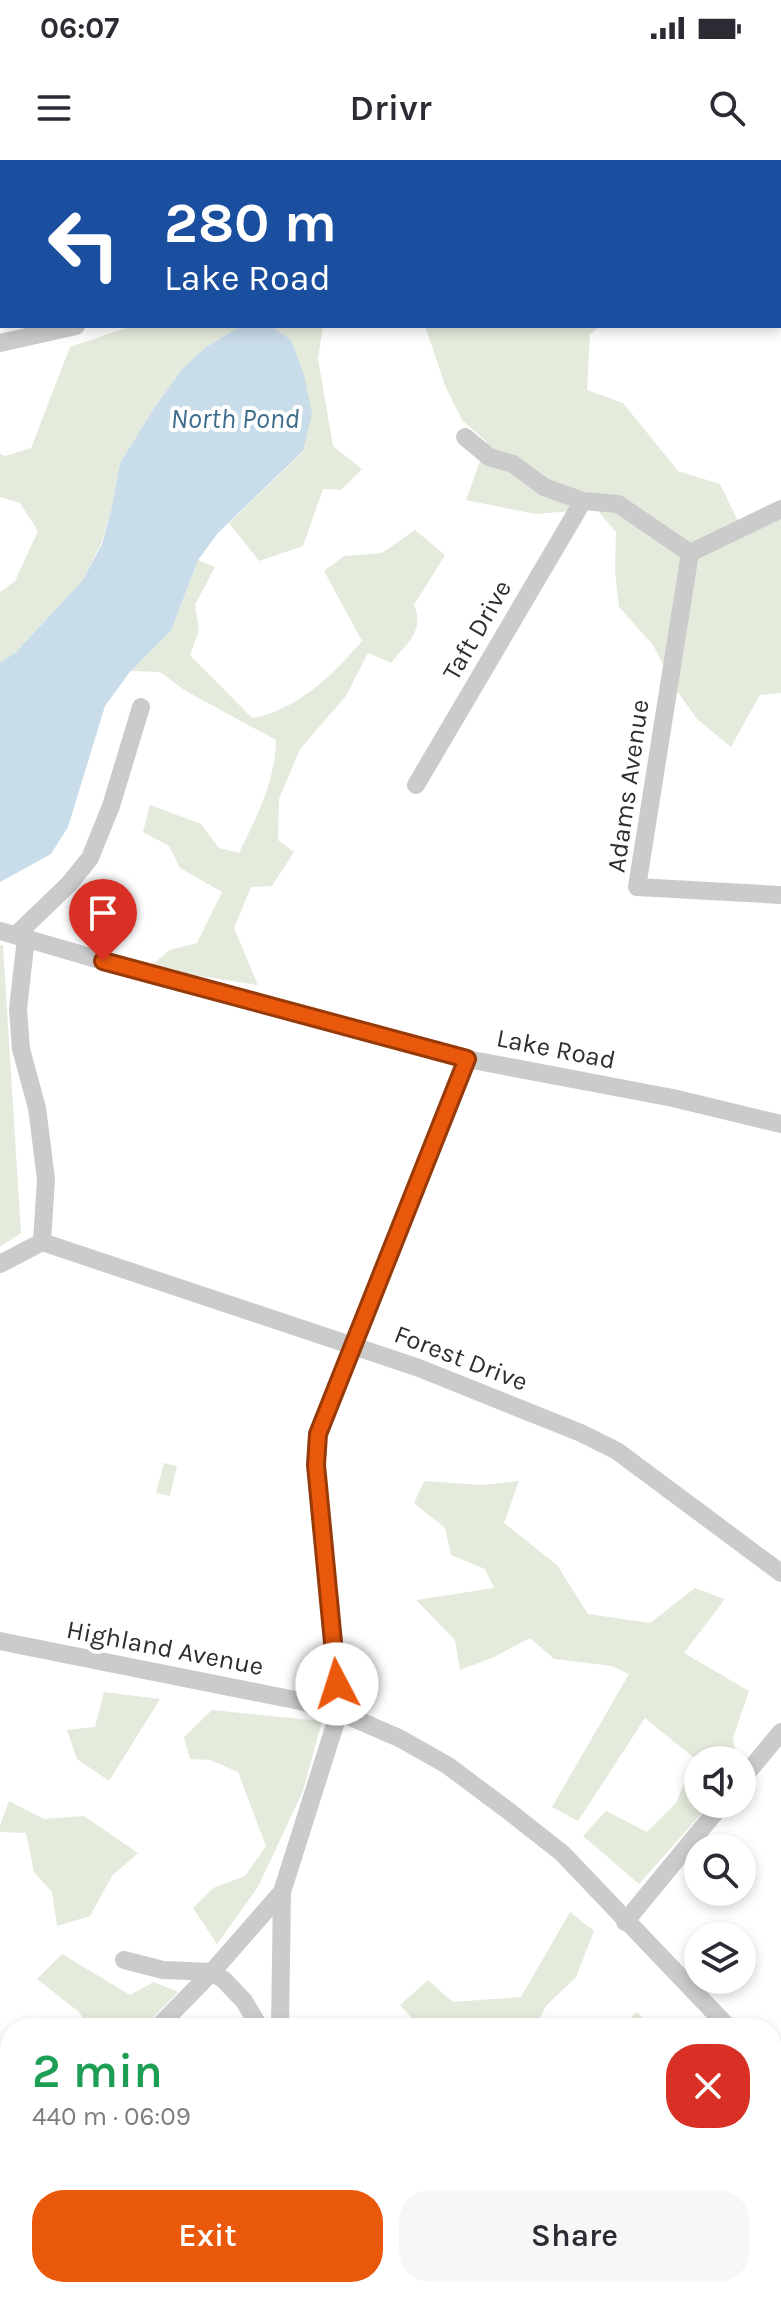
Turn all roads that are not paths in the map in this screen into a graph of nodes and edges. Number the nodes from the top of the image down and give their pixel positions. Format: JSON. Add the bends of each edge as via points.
{"nodes":[{"id":1,"x":67,"y":328,"type":"edge"},
{"id":2,"x":0,"y":343,"type":"edge"},
{"id":3,"x":465,"y":437,"type":"dead end"},
{"id":4,"x":583,"y":501,"type":"junction"},
{"id":5,"x":781,"y":509,"type":"edge"},
{"id":6,"x":690,"y":553,"type":"junction"},
{"id":7,"x":141,"y":707,"type":"dead end"},
{"id":8,"x":416,"y":785,"type":"dead end"},
{"id":9,"x":781,"y":895,"type":"edge"},
{"id":10,"x":14,"y":935,"type":"edge"},
{"id":11,"x":467,"y":1059,"type":"junction"},
{"id":12,"x":781,"y":1124,"type":"edge"},
{"id":13,"x":42,"y":1242,"type":"junction"},
{"id":14,"x":0,"y":1264,"type":"edge"},
{"id":15,"x":352,"y":1345,"type":"junction"},
{"id":16,"x":781,"y":1573,"type":"edge"},
{"id":17,"x":0,"y":1641,"type":"edge"},
{"id":18,"x":339,"y":1712,"type":"junction"},
{"id":19,"x":781,"y":1732,"type":"edge"},
{"id":20,"x":756,"y":1762,"type":"edge"},
{"id":21,"x":710,"y":1818,"type":"edge"},
{"id":22,"x":282,"y":1892,"type":"junction"},
{"id":23,"x":625,"y":1922,"type":"junction"},
{"id":24,"x":124,"y":1960,"type":"dead end"},
{"id":25,"x":212,"y":1972,"type":"junction"},
{"id":26,"x":167,"y":2018,"type":"edge"},
{"id":27,"x":254,"y":2018,"type":"edge"},
{"id":28,"x":280,"y":2018,"type":"edge"},
{"id":29,"x":719,"y":2018,"type":"edge"}],
"edges":[{"from":1,"to":2,"type":"street"},
{"from":3,"to":4,"type":"street","via":[[489,457],[513,464],[544,487]]},
{"from":4,"to":6,"type":"street","via":[[618,504]]},
{"from":4,"to":8,"type":"street","name":"Taft Drive"},
{"from":5,"to":6,"type":"street"},
{"from":6,"to":9,"type":"street","name":"Adams Avenue","via":[[637,887]]},
{"from":7,"to":10,"type":"street","via":[[90,858]]},
{"from":10,"to":11,"type":"street","name":"Lake Road"},
{"from":10,"to":13,"type":"street","via":[[21,1049],[37,1108],[46,1179]]},
{"from":11,"to":12,"type":"street","name":"Lake Road"},
{"from":11,"to":15,"type":"street"},
{"from":13,"to":14,"type":"street"},
{"from":13,"to":15,"type":"street","name":"Forest Drive"},
{"from":15,"to":16,"type":"street","name":"Forest Drive","via":[[617,1451]]},
{"from":15,"to":18,"type":"street","via":[[318,1434],[316,1465]]},
{"from":17,"to":18,"type":"street","name":"Highland Avenue"},
{"from":18,"to":22,"type":"street"},
{"from":18,"to":23,"type":"street","name":"Highland Avenue","via":[[447,1765],[562,1853]]},
{"from":19,"to":20,"type":"street"},
{"from":21,"to":23,"type":"street"},
{"from":22,"to":25,"type":"street"},
{"from":22,"to":28,"type":"street"},
{"from":23,"to":29,"type":"street","name":"Highland Avenue"},
{"from":24,"to":25,"type":"street","via":[[163,1970]]},
{"from":25,"to":26,"type":"street"},
{"from":25,"to":27,"type":"street","via":[[244,2001]]}]}
